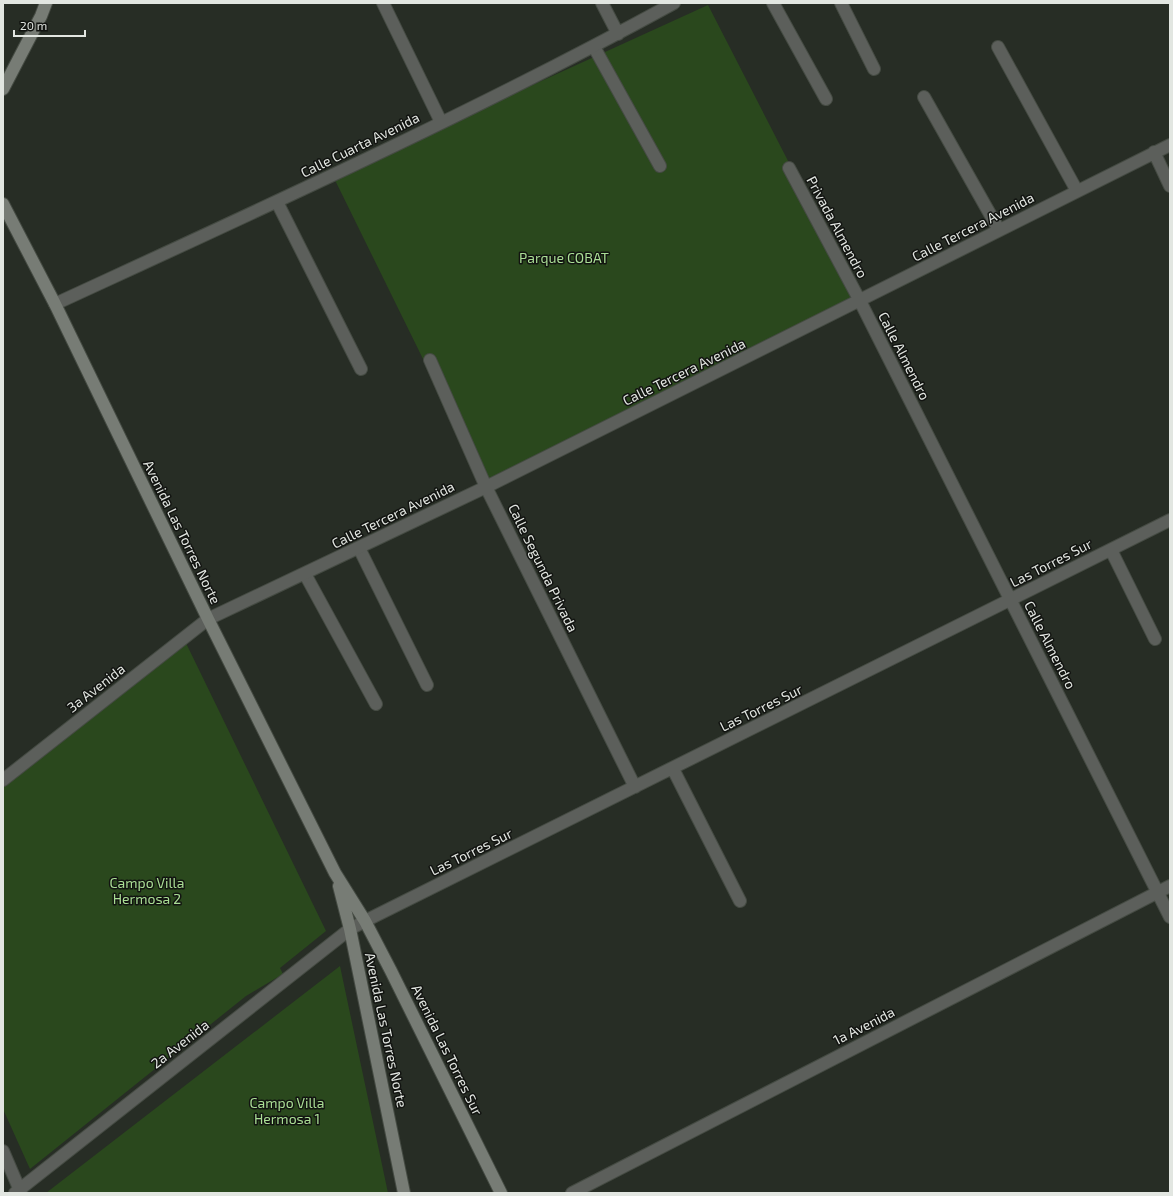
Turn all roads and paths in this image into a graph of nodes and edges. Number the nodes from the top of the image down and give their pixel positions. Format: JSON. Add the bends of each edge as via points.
{"nodes":[{"id":1,"x":46,"y":3,"type":"edge"},
{"id":2,"x":383,"y":3,"type":"edge"},
{"id":3,"x":602,"y":3,"type":"edge"},
{"id":4,"x":674,"y":3,"type":"edge"},
{"id":5,"x":772,"y":3,"type":"edge"},
{"id":6,"x":841,"y":3,"type":"edge"},
{"id":7,"x":618,"y":34,"type":"junction"},
{"id":8,"x":594,"y":47,"type":"junction"},
{"id":9,"x":998,"y":47,"type":"dead end"},
{"id":10,"x":874,"y":69,"type":"dead end"},
{"id":11,"x":3,"y":89,"type":"edge"},
{"id":12,"x":924,"y":97,"type":"dead end"},
{"id":13,"x":826,"y":99,"type":"dead end"},
{"id":14,"x":442,"y":122,"type":"junction"},
{"id":15,"x":1170,"y":145,"type":"edge"},
{"id":16,"x":1154,"y":152,"type":"junction"},
{"id":17,"x":660,"y":166,"type":"dead end"},
{"id":18,"x":788,"y":168,"type":"dead end"},
{"id":19,"x":1170,"y":186,"type":"edge"},
{"id":20,"x":1077,"y":191,"type":"junction"},
{"id":21,"x":277,"y":202,"type":"junction"},
{"id":22,"x":3,"y":204,"type":"edge"},
{"id":23,"x":999,"y":230,"type":"junction"},
{"id":24,"x":860,"y":301,"type":"junction"},
{"id":25,"x":55,"y":304,"type":"junction"},
{"id":26,"x":430,"y":360,"type":"dead end"},
{"id":27,"x":361,"y":369,"type":"dead end"},
{"id":28,"x":486,"y":487,"type":"junction"},
{"id":29,"x":1170,"y":520,"type":"edge"},
{"id":30,"x":359,"y":548,"type":"junction"},
{"id":31,"x":1111,"y":550,"type":"junction"},
{"id":32,"x":305,"y":574,"type":"junction"},
{"id":33,"x":1011,"y":600,"type":"junction"},
{"id":34,"x":208,"y":619,"type":"junction"},
{"id":35,"x":1154,"y":639,"type":"dead end"},
{"id":36,"x":427,"y":685,"type":"dead end"},
{"id":37,"x":376,"y":704,"type":"dead end"},
{"id":38,"x":673,"y":769,"type":"junction"},
{"id":39,"x":3,"y":780,"type":"edge"},
{"id":40,"x":635,"y":788,"type":"junction"},
{"id":41,"x":335,"y":873,"type":"junction"},
{"id":42,"x":1170,"y":886,"type":"edge"},
{"id":43,"x":1158,"y":892,"type":"junction"},
{"id":44,"x":740,"y":901,"type":"dead end"},
{"id":45,"x":1170,"y":917,"type":"edge"},
{"id":46,"x":364,"y":920,"type":"junction"},
{"id":47,"x":350,"y":929,"type":"junction"},
{"id":48,"x":3,"y":1151,"type":"edge"},
{"id":49,"x":19,"y":1192,"type":"edge"},
{"id":50,"x":404,"y":1193,"type":"edge"},
{"id":51,"x":501,"y":1193,"type":"edge"},
{"id":52,"x":572,"y":1193,"type":"edge"}],
"edges":[{"from":1,"to":11,"type":"main road"},
{"from":2,"to":14,"type":"street"},
{"from":3,"to":7,"type":"street"},
{"from":4,"to":7,"type":"street","name":"Calle Cuarta Avenida"},
{"from":5,"to":13,"type":"street"},
{"from":6,"to":10,"type":"street"},
{"from":7,"to":8,"type":"street","name":"Calle Cuarta Avenida"},
{"from":8,"to":14,"type":"street","name":"Calle Cuarta Avenida"},
{"from":8,"to":17,"type":"street"},
{"from":9,"to":20,"type":"street"},
{"from":12,"to":23,"type":"street"},
{"from":14,"to":21,"type":"street","name":"Calle Cuarta Avenida"},
{"from":15,"to":16,"type":"street","name":"Calle Tercera Avenida"},
{"from":16,"to":19,"type":"street"},
{"from":16,"to":20,"type":"street","name":"Calle Tercera Avenida"},
{"from":18,"to":24,"type":"street","name":"Privada Almendro"},
{"from":20,"to":23,"type":"street","name":"Calle Tercera Avenida"},
{"from":21,"to":25,"type":"street","name":"Calle Cuarta Avenida"},
{"from":21,"to":27,"type":"street"},
{"from":22,"to":25,"type":"main road","name":"Avenida Las Torres Norte"},
{"from":23,"to":24,"type":"street","name":"Calle Tercera Avenida"},
{"from":24,"to":28,"type":"street","name":"Calle Tercera Avenida"},
{"from":24,"to":33,"type":"street","name":"Calle Almendro"},
{"from":25,"to":34,"type":"main road","name":"Avenida Las Torres Norte"},
{"from":26,"to":28,"type":"street","name":"Calle Segunda Privada"},
{"from":28,"to":30,"type":"street","name":"Calle Tercera Avenida"},
{"from":28,"to":40,"type":"street","name":"Calle Segunda Privada"},
{"from":29,"to":31,"type":"street","name":"Las Torres Sur"},
{"from":30,"to":32,"type":"street","name":"Calle Tercera Avenida"},
{"from":30,"to":36,"type":"street"},
{"from":31,"to":33,"type":"street","name":"Las Torres Sur"},
{"from":31,"to":35,"type":"street"},
{"from":32,"to":34,"type":"street","name":"Calle Tercera Avenida"},
{"from":32,"to":37,"type":"street"},
{"from":33,"to":38,"type":"street","name":"Las Torres Sur"},
{"from":33,"to":43,"type":"street","name":"Calle Almendro"},
{"from":34,"to":39,"type":"street","name":"3a Avenida"},
{"from":34,"to":41,"type":"main road","name":"Avenida Las Torres Norte"},
{"from":38,"to":40,"type":"street","name":"Las Torres Sur"},
{"from":38,"to":44,"type":"street"},
{"from":40,"to":46,"type":"street","name":"Las Torres Sur"},
{"from":41,"to":46,"type":"main road","name":"Avenida Las Torres Norte"},
{"from":41,"to":47,"type":"main road","name":"Avenida Las Torres Norte"},
{"from":42,"to":43,"type":"street","name":"1a Avenida"},
{"from":43,"to":45,"type":"street","name":"Calle Almendro"},
{"from":43,"to":52,"type":"street","name":"1a Avenida"},
{"from":46,"to":47,"type":"street","name":"2a Avenida"},
{"from":46,"to":51,"type":"main road","name":"Avenida Las Torres Sur"},
{"from":47,"to":49,"type":"street","name":"2a Avenida"},
{"from":47,"to":50,"type":"main road","name":"Avenida Las Torres Norte"},
{"from":48,"to":49,"type":"street"}]}
